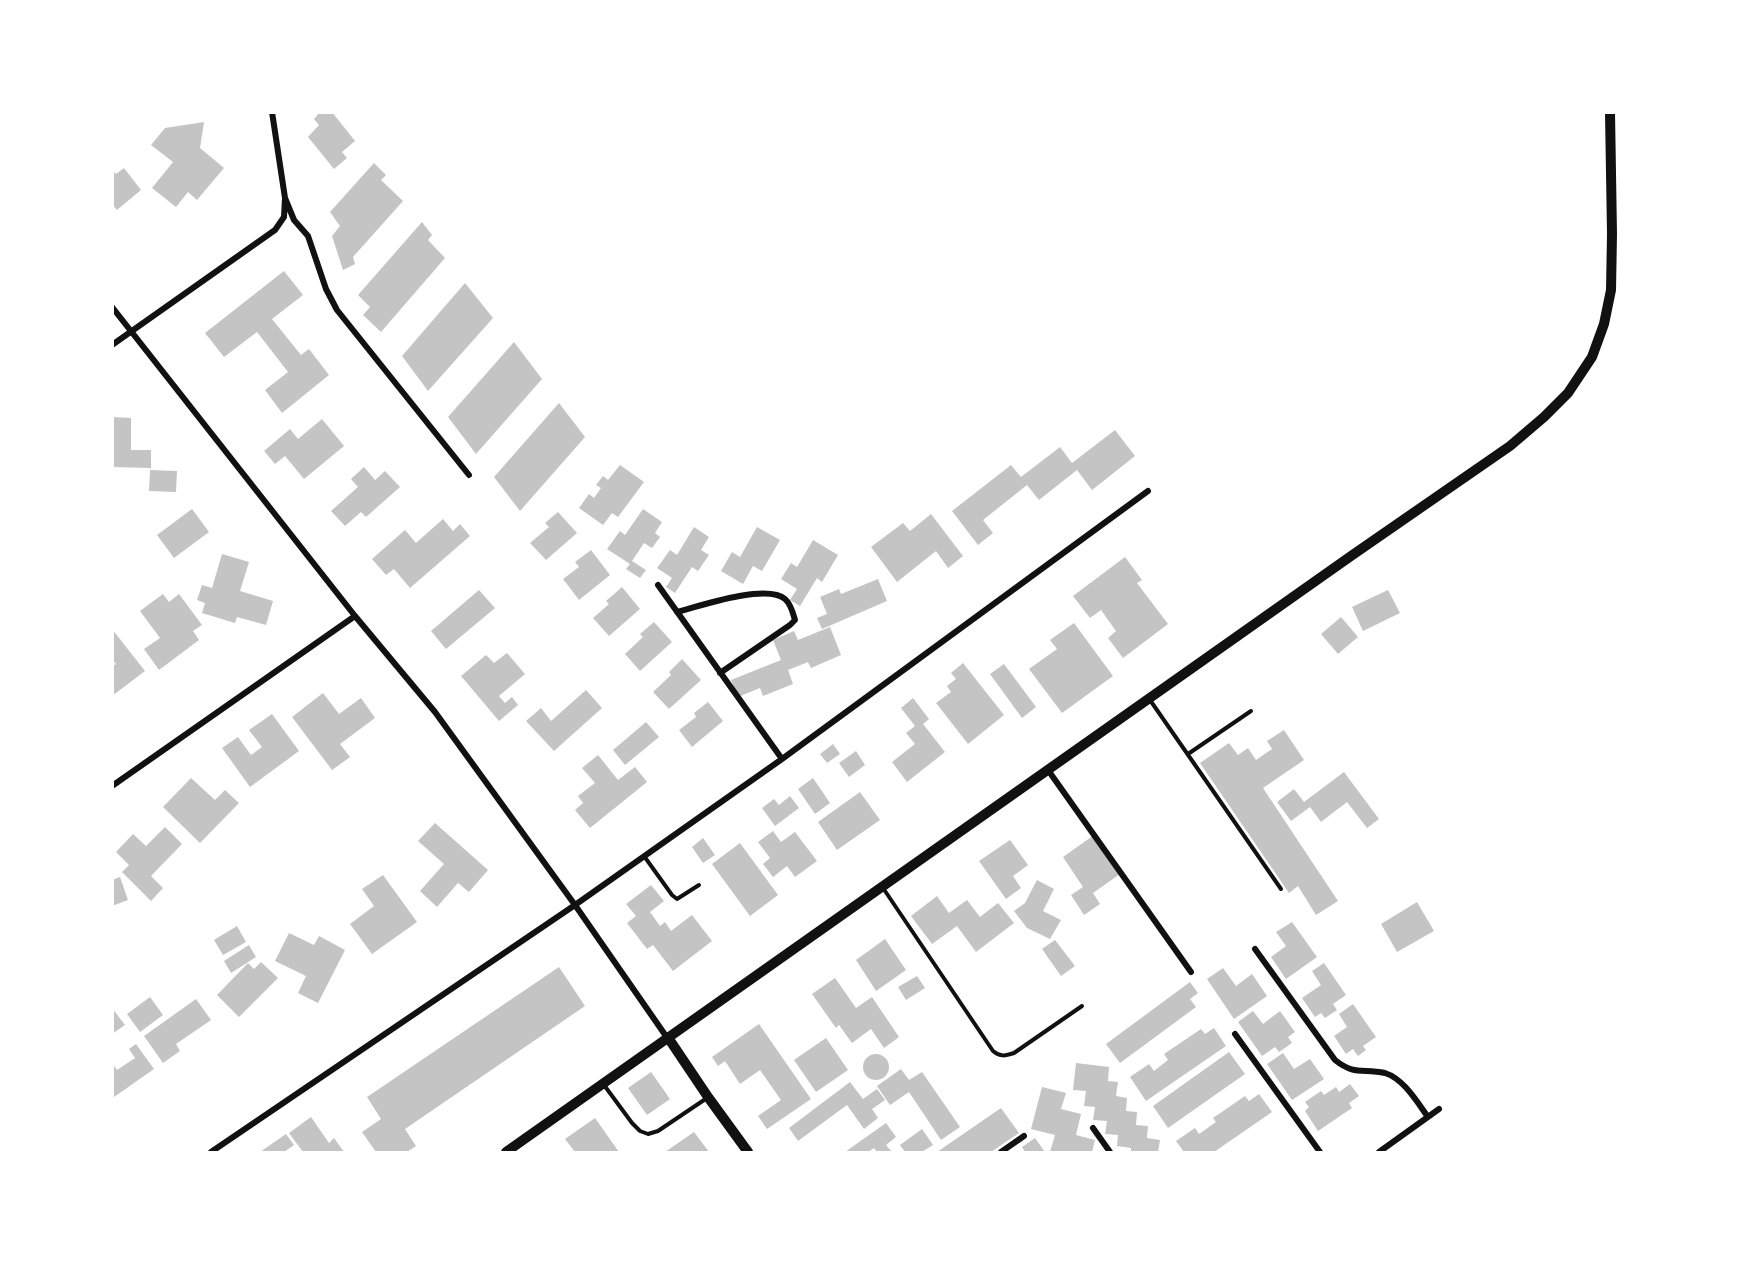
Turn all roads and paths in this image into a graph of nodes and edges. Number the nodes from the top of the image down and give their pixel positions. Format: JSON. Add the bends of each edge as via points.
{"nodes":[{"id":1,"x":272,"y":112,"type":"edge"},
{"id":2,"x":1610,"y":112,"type":"edge"},
{"id":3,"x":285,"y":198,"type":"junction"},
{"id":4,"x":112,"y":307,"type":"edge"},
{"id":5,"x":132,"y":331,"type":"junction"},
{"id":6,"x":112,"y":345,"type":"edge"},
{"id":7,"x":469,"y":475,"type":"dead end"},
{"id":8,"x":1148,"y":491,"type":"dead end"},
{"id":9,"x":658,"y":585,"type":"dead end"},
{"id":10,"x":677,"y":612,"type":"junction"},
{"id":11,"x":356,"y":616,"type":"junction"},
{"id":12,"x":720,"y":673,"type":"junction"},
{"id":13,"x":1149,"y":699,"type":"junction"},
{"id":14,"x":1251,"y":711,"type":"dead end"},
{"id":15,"x":1188,"y":754,"type":"junction"},
{"id":16,"x":782,"y":759,"type":"junction"},
{"id":17,"x":1048,"y":770,"type":"junction"},
{"id":18,"x":112,"y":786,"type":"edge"},
{"id":19,"x":644,"y":856,"type":"junction"},
{"id":20,"x":699,"y":885,"type":"dead end"},
{"id":21,"x":883,"y":888,"type":"junction"},
{"id":22,"x":1281,"y":889,"type":"dead end"},
{"id":23,"x":575,"y":905,"type":"junction"},
{"id":24,"x":1255,"y":949,"type":"dead end"},
{"id":25,"x":1191,"y":972,"type":"dead end"},
{"id":26,"x":1082,"y":1006,"type":"dead end"},
{"id":27,"x":1235,"y":1034,"type":"dead end"},
{"id":28,"x":669,"y":1039,"type":"junction"},
{"id":29,"x":603,"y":1085,"type":"junction"},
{"id":30,"x":708,"y":1097,"type":"junction"},
{"id":31,"x":1439,"y":1109,"type":"dead end"},
{"id":32,"x":1428,"y":1117,"type":"junction"},
{"id":33,"x":1093,"y":1128,"type":"dead end"},
{"id":34,"x":1024,"y":1136,"type":"dead end"},
{"id":35,"x":211,"y":1152,"type":"edge"},
{"id":36,"x":506,"y":1152,"type":"edge"},
{"id":37,"x":748,"y":1152,"type":"edge"},
{"id":38,"x":1001,"y":1152,"type":"edge"},
{"id":39,"x":1110,"y":1152,"type":"edge"},
{"id":40,"x":1320,"y":1152,"type":"edge"},
{"id":41,"x":1379,"y":1152,"type":"edge"}],
"edges":[{"from":1,"to":3,"type":"street"},
{"from":2,"to":13,"type":"street","via":[[1611,290],[1592,357],[1568,393],[1510,446]]},
{"from":3,"to":5,"type":"street","via":[[284,217],[275,230]]},
{"from":3,"to":7,"type":"street","via":[[294,220],[308,236],[337,310]]},
{"from":4,"to":5,"type":"street"},
{"from":5,"to":6,"type":"street"},
{"from":5,"to":11,"type":"street"},
{"from":8,"to":16,"type":"street"},
{"from":9,"to":10,"type":"street"},
{"from":10,"to":12,"type":"street"},
{"from":10,"to":12,"type":"street","via":[[741,595],[779,595],[787,600],[795,620],[790,626]]},
{"from":11,"to":18,"type":"street"},
{"from":11,"to":23,"type":"street","via":[[435,712]]},
{"from":12,"to":16,"type":"street"},
{"from":13,"to":15,"type":"lane"},
{"from":13,"to":17,"type":"street"},
{"from":14,"to":15,"type":"lane"},
{"from":15,"to":22,"type":"lane"},
{"from":16,"to":19,"type":"street"},
{"from":17,"to":21,"type":"street"},
{"from":17,"to":25,"type":"street"},
{"from":19,"to":20,"type":"lane","via":[[677,898]]},
{"from":19,"to":23,"type":"street"},
{"from":21,"to":26,"type":"lane","via":[[998,1055],[1014,1053]]},
{"from":21,"to":28,"type":"street"},
{"from":23,"to":28,"type":"street"},
{"from":23,"to":35,"type":"street"},
{"from":24,"to":32,"type":"street","via":[[1335,1060],[1354,1071],[1385,1073],[1397,1079]]},
{"from":27,"to":40,"type":"street"},
{"from":28,"to":29,"type":"street"},
{"from":28,"to":30,"type":"street"},
{"from":29,"to":30,"type":"lane","via":[[632,1123],[648,1134]]},
{"from":29,"to":36,"type":"street"},
{"from":30,"to":37,"type":"street"},
{"from":31,"to":32,"type":"street"},
{"from":32,"to":41,"type":"street"},
{"from":33,"to":39,"type":"street"},
{"from":34,"to":38,"type":"street"}]}
